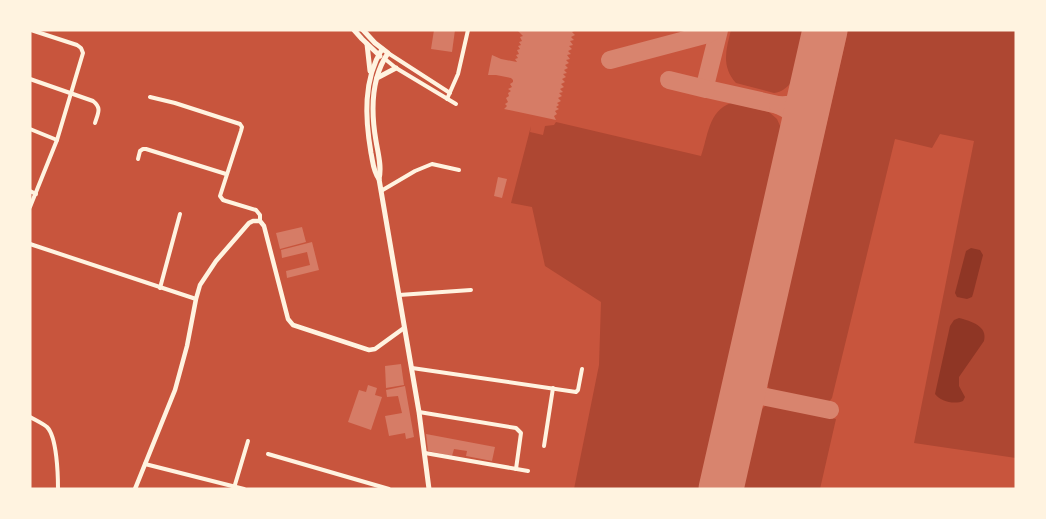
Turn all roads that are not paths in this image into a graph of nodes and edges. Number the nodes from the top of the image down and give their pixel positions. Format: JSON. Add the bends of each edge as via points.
{"nodes":[{"id":1,"x":31,"y":30,"type":"edge"},
{"id":2,"x":354,"y":30,"type":"edge"},
{"id":3,"x":468,"y":30,"type":"edge"},
{"id":4,"x":365,"y":37,"type":"edge"},
{"id":5,"x":383,"y":54,"type":"junction"},
{"id":6,"x":396,"y":68,"type":"junction"},
{"id":7,"x":374,"y":77,"type":"junction"},
{"id":8,"x":30,"y":79,"type":"edge"},
{"id":9,"x":71,"y":92,"type":"junction"},
{"id":10,"x":450,"y":93,"type":"junction"},
{"id":11,"x":150,"y":97,"type":"dead end"},
{"id":12,"x":447,"y":99,"type":"junction"},
{"id":13,"x":456,"y":104,"type":"dead end"},
{"id":14,"x":94,"y":123,"type":"dead end"},
{"id":15,"x":30,"y":129,"type":"edge"},
{"id":16,"x":57,"y":140,"type":"junction"},
{"id":17,"x":138,"y":159,"type":"dead end"},
{"id":18,"x":459,"y":170,"type":"dead end"},
{"id":19,"x":226,"y":174,"type":"junction"},
{"id":20,"x":30,"y":190,"type":"edge"},
{"id":21,"x":381,"y":191,"type":"junction"},
{"id":22,"x":36,"y":194,"type":"junction"},
{"id":23,"x":30,"y":207,"type":"edge"},
{"id":24,"x":180,"y":214,"type":"dead end"},
{"id":25,"x":260,"y":221,"type":"junction"},
{"id":26,"x":30,"y":244,"type":"edge"},
{"id":27,"x":160,"y":288,"type":"junction"},
{"id":28,"x":471,"y":290,"type":"dead end"},
{"id":29,"x":399,"y":295,"type":"junction"},
{"id":30,"x":196,"y":299,"type":"junction"},
{"id":31,"x":404,"y":328,"type":"junction"},
{"id":32,"x":411,"y":368,"type":"junction"},
{"id":33,"x":582,"y":369,"type":"dead end"},
{"id":34,"x":553,"y":388,"type":"junction"},
{"id":35,"x":419,"y":412,"type":"junction"},
{"id":36,"x":30,"y":417,"type":"edge"},
{"id":37,"x":248,"y":441,"type":"dead end"},
{"id":38,"x":544,"y":446,"type":"dead end"},
{"id":39,"x":424,"y":453,"type":"junction"},
{"id":40,"x":268,"y":454,"type":"dead end"},
{"id":41,"x":145,"y":464,"type":"junction"},
{"id":42,"x":516,"y":469,"type":"junction"},
{"id":43,"x":528,"y":471,"type":"dead end"},
{"id":44,"x":235,"y":488,"type":"edge"},
{"id":45,"x":58,"y":489,"type":"edge"},
{"id":46,"x":135,"y":489,"type":"edge"},
{"id":47,"x":244,"y":489,"type":"edge"},
{"id":48,"x":389,"y":489,"type":"edge"},
{"id":49,"x":429,"y":489,"type":"edge"}],
"edges":[{"from":1,"to":9,"type":"street","via":[[82,50]]},
{"from":2,"to":4,"type":"main road"},
{"from":3,"to":10,"type":"street"},
{"from":4,"to":5,"type":"main road"},
{"from":4,"to":7,"type":"main road"},
{"from":5,"to":6,"type":"street"},
{"from":5,"to":7,"type":"main road"},
{"from":5,"to":10,"type":"street"},
{"from":6,"to":7,"type":"main road"},
{"from":6,"to":12,"type":"street"},
{"from":7,"to":21,"type":"main road","via":[[373,117]]},
{"from":8,"to":9,"type":"street"},
{"from":9,"to":14,"type":"street","via":[[98,104]]},
{"from":9,"to":16,"type":"street"},
{"from":10,"to":12,"type":"street"},
{"from":11,"to":19,"type":"street","via":[[240,124]]},
{"from":12,"to":13,"type":"street"},
{"from":15,"to":16,"type":"street"},
{"from":16,"to":22,"type":"street"},
{"from":17,"to":19,"type":"street","via":[[140,151],[146,149]]},
{"from":18,"to":21,"type":"street","via":[[432,164]]},
{"from":19,"to":25,"type":"street","via":[[221,198],[256,210]]},
{"from":20,"to":22,"type":"street"},
{"from":21,"to":29,"type":"main road"},
{"from":22,"to":23,"type":"street"},
{"from":24,"to":27,"type":"street"},
{"from":25,"to":30,"type":"street","via":[[249,223],[216,261]]},
{"from":25,"to":31,"type":"street","via":[[293,325],[369,350]]},
{"from":26,"to":27,"type":"street"},
{"from":27,"to":30,"type":"street"},
{"from":28,"to":29,"type":"street"},
{"from":29,"to":31,"type":"main road"},
{"from":30,"to":41,"type":"street","via":[[175,390]]},
{"from":31,"to":32,"type":"main road"},
{"from":32,"to":34,"type":"street"},
{"from":32,"to":35,"type":"main road"},
{"from":33,"to":34,"type":"street","via":[[577,392]]},
{"from":34,"to":38,"type":"street"},
{"from":35,"to":39,"type":"main road"},
{"from":35,"to":42,"type":"street","via":[[516,428],[521,433]]},
{"from":36,"to":45,"type":"street","via":[[51,432]]},
{"from":37,"to":44,"type":"street"},
{"from":39,"to":42,"type":"street"},
{"from":39,"to":49,"type":"main road"},
{"from":40,"to":48,"type":"street"},
{"from":41,"to":44,"type":"street"},
{"from":41,"to":46,"type":"street"},
{"from":42,"to":43,"type":"street"},
{"from":44,"to":47,"type":"street"}]}
